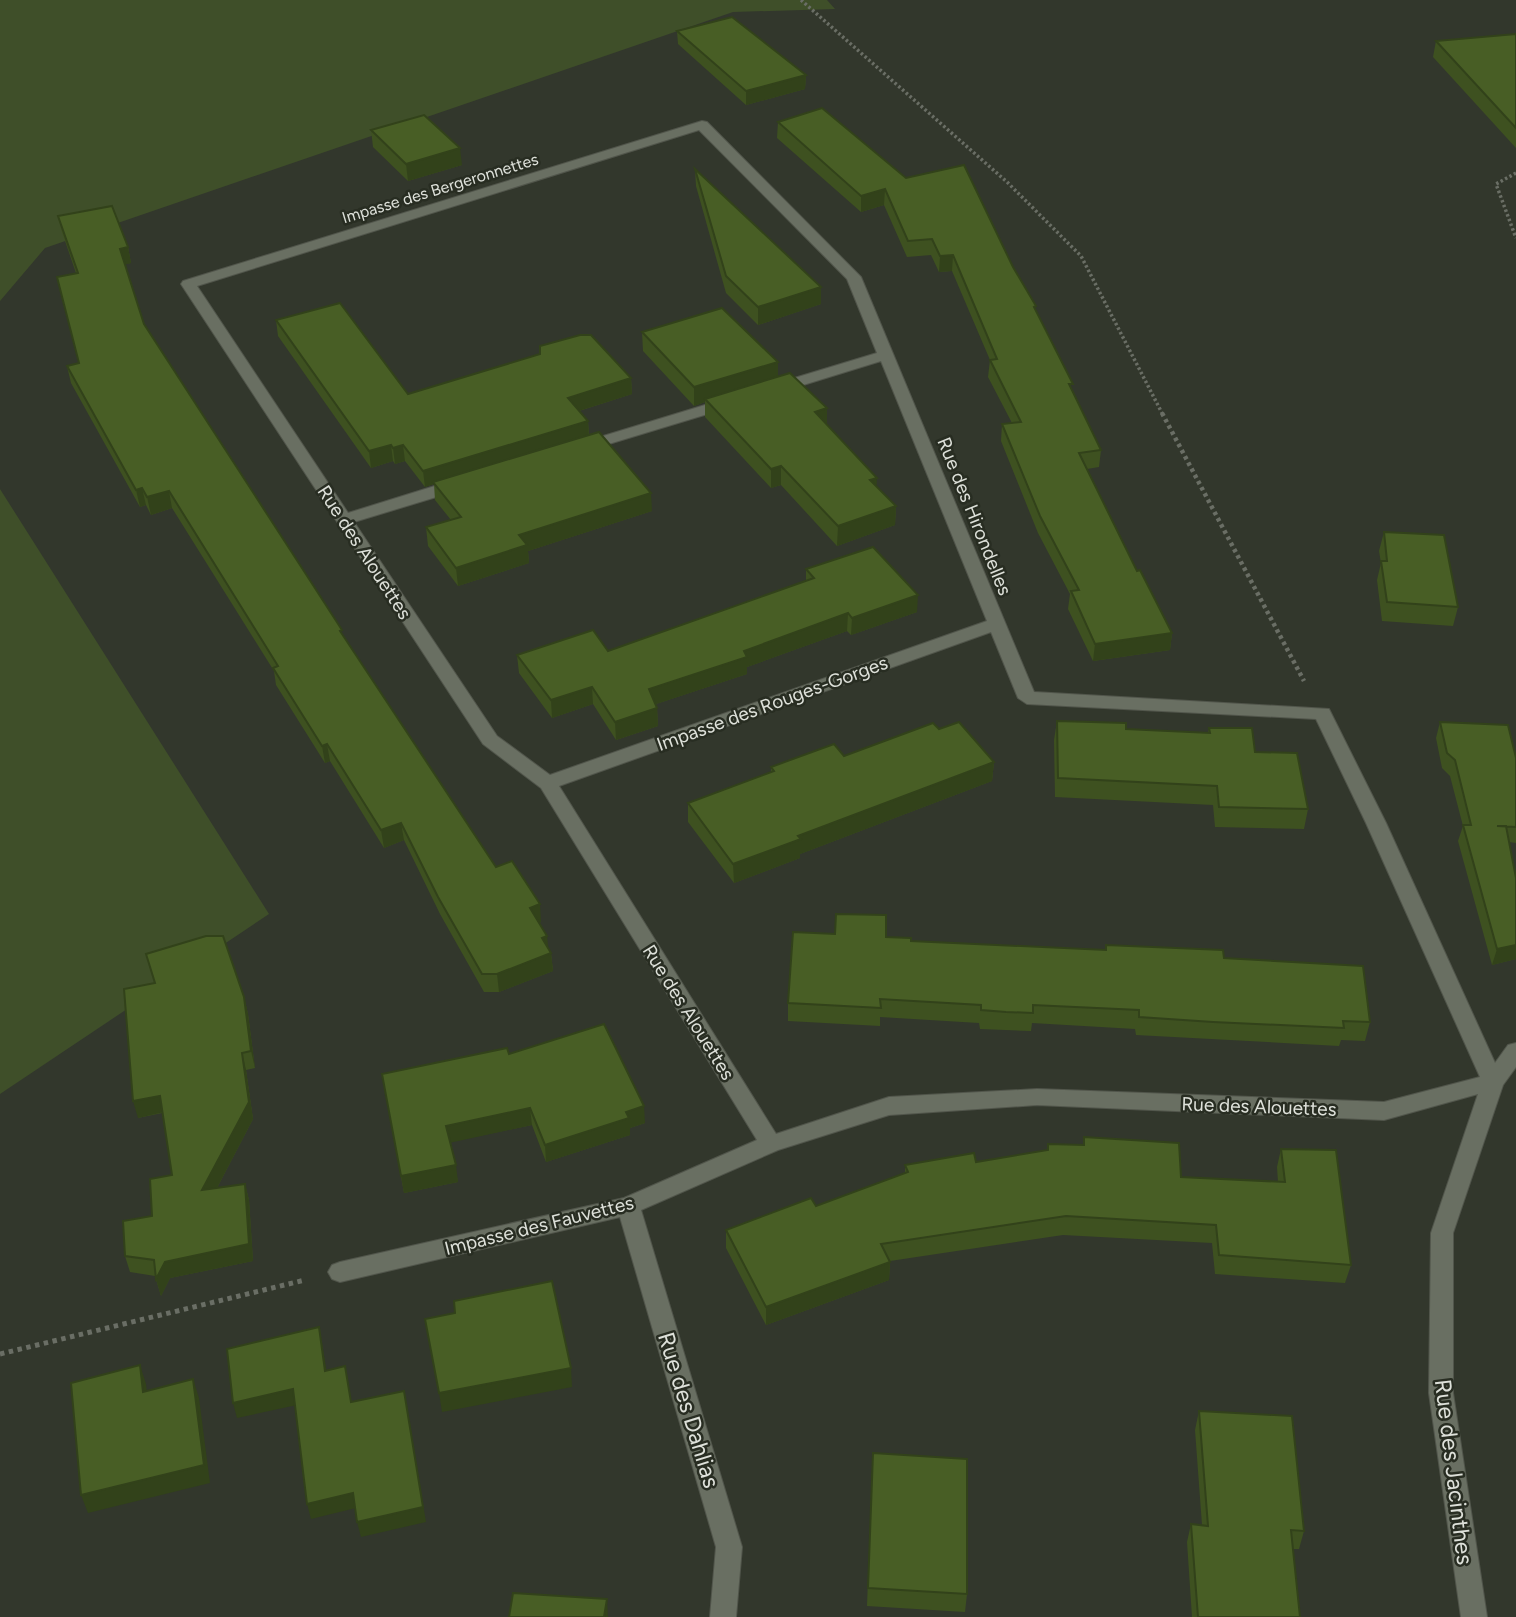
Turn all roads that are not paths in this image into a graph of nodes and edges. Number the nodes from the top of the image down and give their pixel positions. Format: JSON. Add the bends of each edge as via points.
{"nodes":[{"id":1,"x":702,"y":125,"type":"joint"},
{"id":2,"x":188,"y":284,"type":"joint"},
{"id":3,"x":886,"y":355,"type":"junction"},
{"id":4,"x":569,"y":451,"type":"edge"},
{"id":5,"x":476,"y":480,"type":"edge"},
{"id":6,"x":344,"y":520,"type":"junction"},
{"id":7,"x":996,"y":624,"type":"junction"},
{"id":8,"x":548,"y":783,"type":"junction"},
{"id":9,"x":1516,"y":1051,"type":"edge"},
{"id":10,"x":1493,"y":1082,"type":"junction"},
{"id":11,"x":771,"y":1144,"type":"junction"},
{"id":12,"x":628,"y":1206,"type":"junction"},
{"id":13,"x":340,"y":1272,"type":"road end"},
{"id":14,"x":723,"y":1617,"type":"edge"},
{"id":15,"x":1474,"y":1617,"type":"edge"}],
"edges":[{"from":1,"to":2,"type":"street","name":"Impasse des Bergeronnettes"},
{"from":1,"to":3,"type":"street","name":"Rue des Hirondelles","via":[[854,277]]},
{"from":2,"to":6,"type":"street","name":"Rue des Alouettes"},
{"from":3,"to":4,"type":"street"},
{"from":3,"to":7,"type":"street","name":"Rue des Hirondelles"},
{"from":5,"to":6,"type":"street"},
{"from":6,"to":8,"type":"street","name":"Rue des Alouettes","via":[[490,740]]},
{"from":7,"to":8,"type":"street","name":"Impasse des Rouges-Gorges"},
{"from":7,"to":10,"type":"street","name":"Rue des Hirondelles","via":[[1027,698],[1322,713]]},
{"from":8,"to":11,"type":"street","name":"Rue des Alouettes"},
{"from":9,"to":10,"type":"street","name":"Rue des Jacinthes"},
{"from":10,"to":11,"type":"street","name":"Rue des Alouettes","via":[[1384,1111],[1037,1097],[889,1106]]},
{"from":10,"to":15,"type":"street","name":"Rue des Jacinthes","via":[[1442,1234],[1441,1393]]},
{"from":11,"to":12,"type":"street","name":"Impasse des Fauvettes"},
{"from":12,"to":13,"type":"street","name":"Impasse des Fauvettes"},
{"from":12,"to":14,"type":"street","name":"Rue des Dahlias","via":[[729,1547]]}]}
